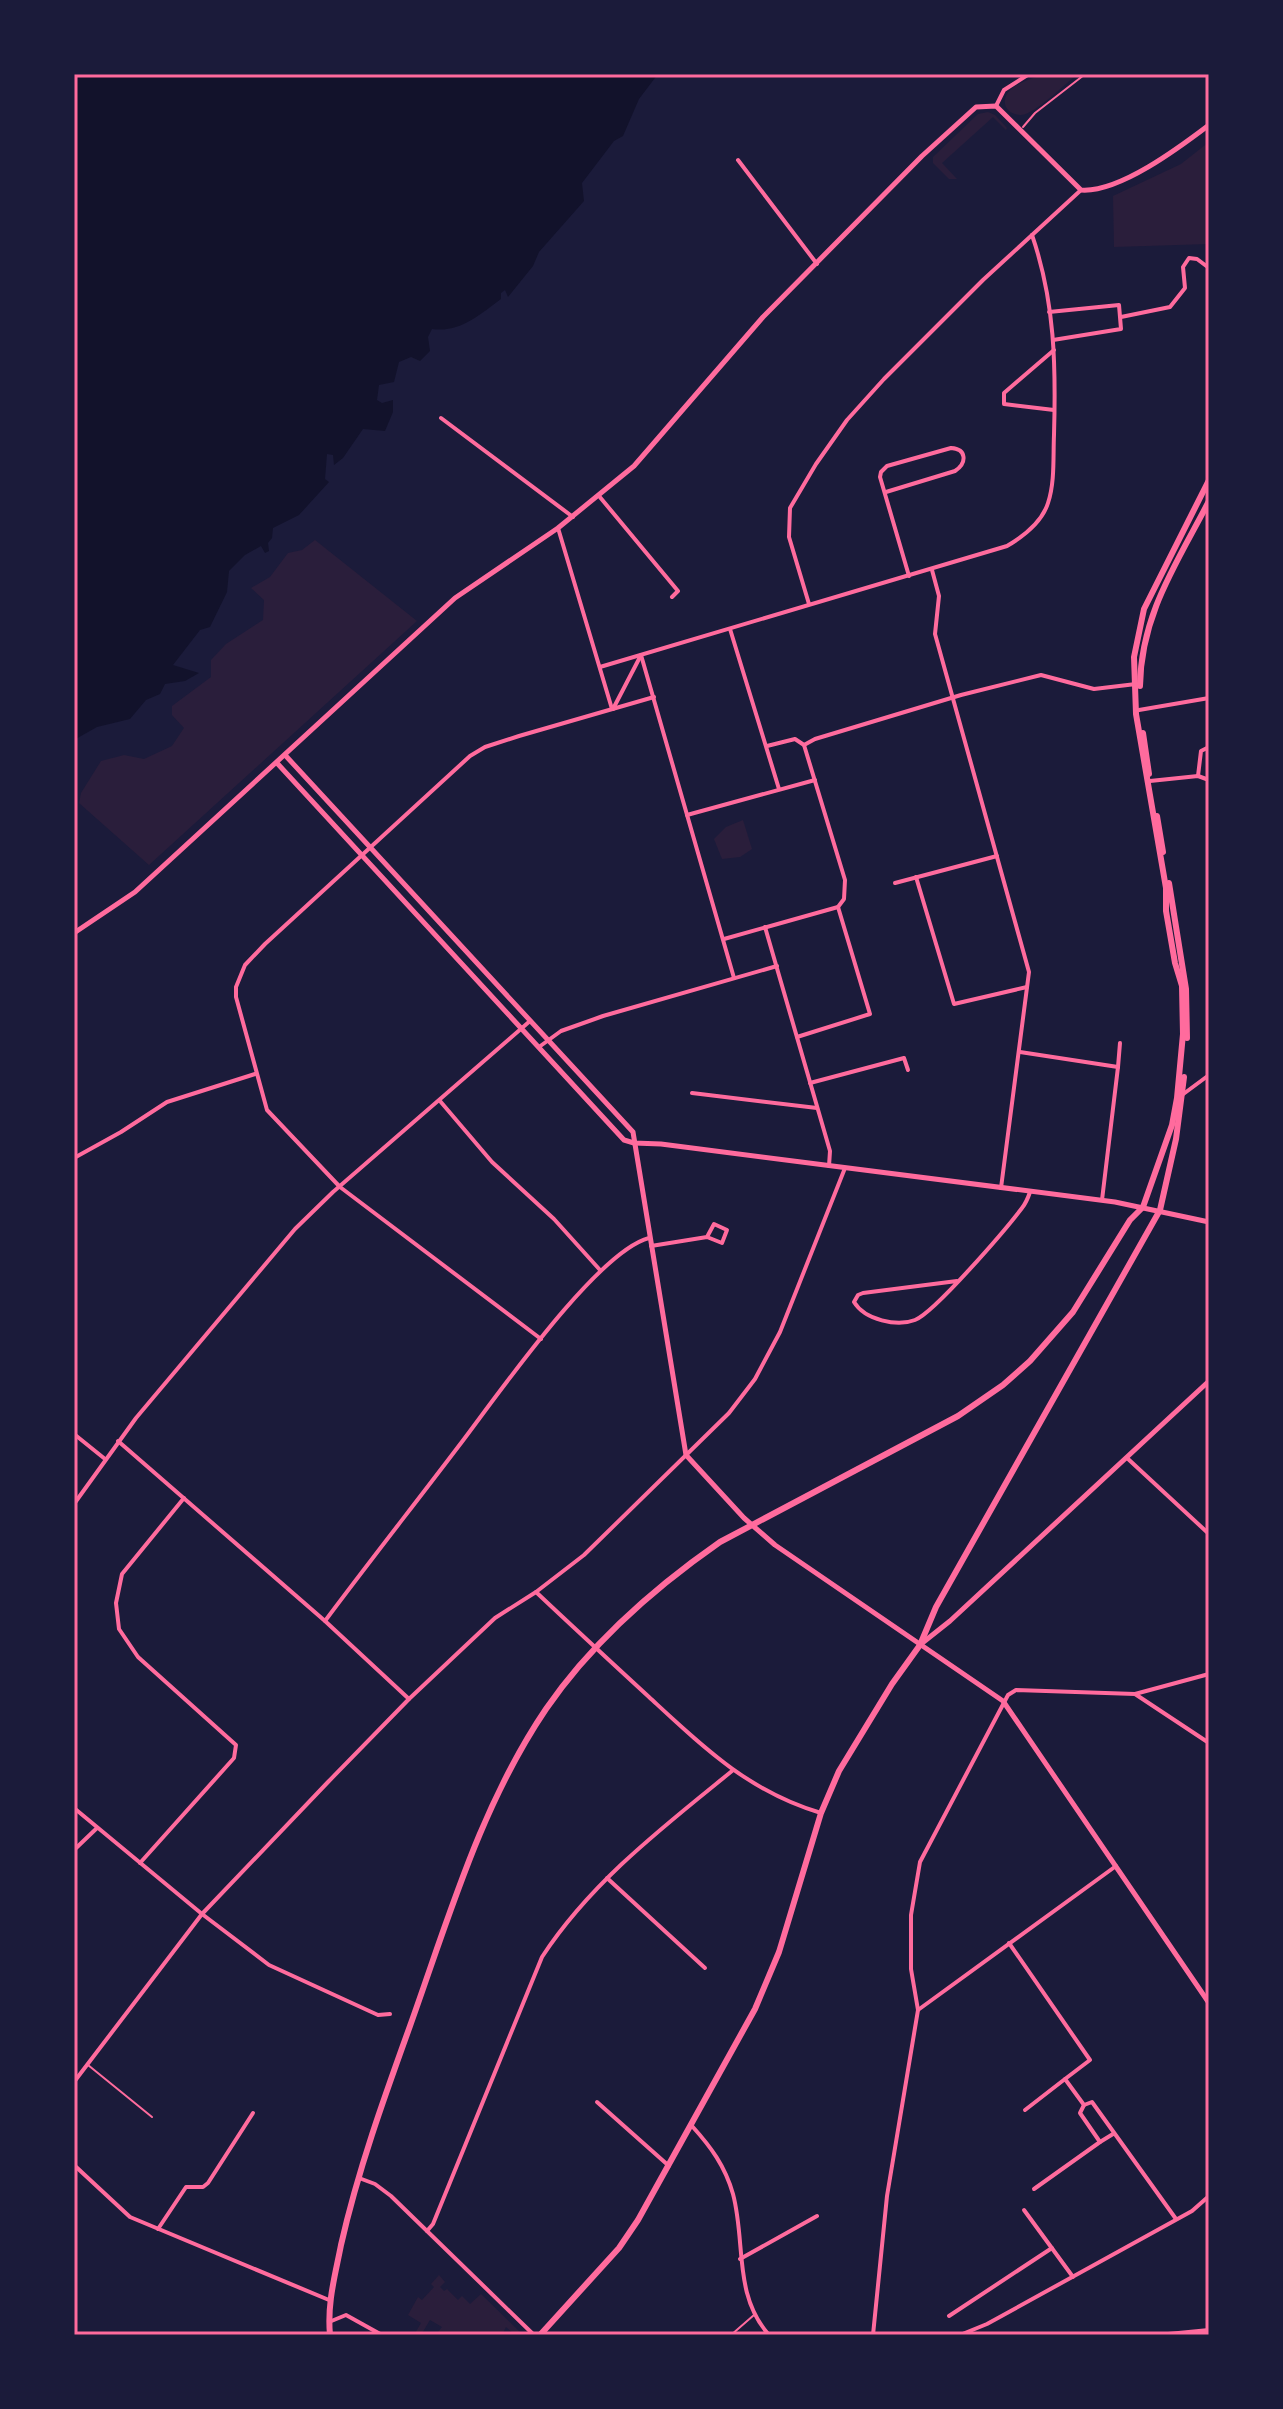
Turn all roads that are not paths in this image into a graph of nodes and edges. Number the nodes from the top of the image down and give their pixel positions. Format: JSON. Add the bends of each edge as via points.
{"nodes":[{"id":1,"x":1029,"y":74,"type":"edge"},
{"id":2,"x":1084,"y":75,"type":"edge"},
{"id":3,"x":996,"y":106,"type":"junction"},
{"id":4,"x":1209,"y":125,"type":"edge"},
{"id":5,"x":1019,"y":131,"type":"junction"},
{"id":6,"x":738,"y":160,"type":"dead end"},
{"id":7,"x":1081,"y":190,"type":"junction"},
{"id":8,"x":1032,"y":235,"type":"junction"},
{"id":9,"x":817,"y":264,"type":"junction"},
{"id":10,"x":1209,"y":268,"type":"edge"},
{"id":11,"x":1049,"y":312,"type":"junction"},
{"id":12,"x":1120,"y":317,"type":"junction"},
{"id":13,"x":1053,"y":340,"type":"junction"},
{"id":14,"x":1054,"y":350,"type":"junction"},
{"id":15,"x":1054,"y":410,"type":"junction"},
{"id":16,"x":441,"y":418,"type":"dead end"},
{"id":17,"x":1209,"y":480,"type":"edge"},
{"id":18,"x":886,"y":492,"type":"junction"},
{"id":19,"x":599,"y":496,"type":"junction"},
{"id":20,"x":1209,"y":501,"type":"edge"},
{"id":21,"x":573,"y":517,"type":"junction"},
{"id":22,"x":558,"y":528,"type":"junction"},
{"id":23,"x":931,"y":570,"type":"junction"},
{"id":24,"x":909,"y":576,"type":"junction"},
{"id":25,"x":672,"y":597,"type":"dead end"},
{"id":26,"x":809,"y":604,"type":"junction"},
{"id":27,"x":730,"y":629,"type":"junction"},
{"id":28,"x":641,"y":655,"type":"junction"},
{"id":29,"x":600,"y":667,"type":"junction"},
{"id":30,"x":1136,"y":684,"type":"junction"},
{"id":31,"x":654,"y":697,"type":"junction"},
{"id":32,"x":1209,"y":698,"type":"edge"},
{"id":33,"x":952,"y":699,"type":"junction"},
{"id":34,"x":612,"y":709,"type":"junction"},
{"id":35,"x":1139,"y":710,"type":"junction"},
{"id":36,"x":804,"y":745,"type":"junction"},
{"id":37,"x":767,"y":746,"type":"junction"},
{"id":38,"x":1209,"y":747,"type":"edge"},
{"id":39,"x":285,"y":755,"type":"junction"},
{"id":40,"x":277,"y":763,"type":"junction"},
{"id":41,"x":1198,"y":776,"type":"junction"},
{"id":42,"x":815,"y":780,"type":"junction"},
{"id":43,"x":1209,"y":780,"type":"edge"},
{"id":44,"x":1150,"y":781,"type":"junction"},
{"id":45,"x":779,"y":789,"type":"junction"},
{"id":46,"x":687,"y":815,"type":"junction"},
{"id":47,"x":370,"y":848,"type":"junction"},
{"id":48,"x":363,"y":854,"type":"junction"},
{"id":49,"x":997,"y":856,"type":"junction"},
{"id":50,"x":916,"y":877,"type":"junction"},
{"id":51,"x":895,"y":883,"type":"dead end"},
{"id":52,"x":838,"y":907,"type":"junction"},
{"id":53,"x":765,"y":927,"type":"junction"},
{"id":54,"x":74,"y":933,"type":"edge"},
{"id":55,"x":724,"y":939,"type":"junction"},
{"id":56,"x":777,"y":966,"type":"junction"},
{"id":57,"x":734,"y":978,"type":"junction"},
{"id":58,"x":1027,"y":987,"type":"junction"},
{"id":59,"x":530,"y":1021,"type":"junction"},
{"id":60,"x":522,"y":1028,"type":"junction"},
{"id":61,"x":797,"y":1037,"type":"junction"},
{"id":62,"x":547,"y":1039,"type":"junction"},
{"id":63,"x":1120,"y":1043,"type":"dead end"},
{"id":64,"x":539,"y":1047,"type":"junction"},
{"id":65,"x":1020,"y":1052,"type":"junction"},
{"id":66,"x":1118,"y":1067,"type":"junction"},
{"id":67,"x":908,"y":1070,"type":"dead end"},
{"id":68,"x":255,"y":1074,"type":"junction"},
{"id":69,"x":1209,"y":1075,"type":"edge"},
{"id":70,"x":810,"y":1083,"type":"junction"},
{"id":71,"x":692,"y":1093,"type":"dead end"},
{"id":72,"x":1182,"y":1095,"type":"junction"},
{"id":73,"x":439,"y":1101,"type":"junction"},
{"id":74,"x":817,"y":1108,"type":"junction"},
{"id":75,"x":634,"y":1143,"type":"junction"},
{"id":76,"x":74,"y":1158,"type":"edge"},
{"id":77,"x":829,"y":1166,"type":"junction"},
{"id":78,"x":845,"y":1168,"type":"junction"},
{"id":79,"x":340,"y":1187,"type":"junction"},
{"id":80,"x":1001,"y":1188,"type":"junction"},
{"id":81,"x":1030,"y":1192,"type":"junction"},
{"id":82,"x":1102,"y":1200,"type":"junction"},
{"id":83,"x":1143,"y":1207,"type":"junction"},
{"id":84,"x":1160,"y":1210,"type":"junction"},
{"id":85,"x":1209,"y":1222,"type":"edge"},
{"id":86,"x":707,"y":1237,"type":"junction"},
{"id":87,"x":649,"y":1238,"type":"junction"},
{"id":88,"x":651,"y":1246,"type":"junction"},
{"id":89,"x":600,"y":1270,"type":"junction"},
{"id":90,"x":957,"y":1281,"type":"junction"},
{"id":91,"x":541,"y":1339,"type":"junction"},
{"id":92,"x":1209,"y":1381,"type":"edge"},
{"id":93,"x":74,"y":1434,"type":"edge"},
{"id":94,"x":118,"y":1441,"type":"junction"},
{"id":95,"x":686,"y":1455,"type":"junction"},
{"id":96,"x":1127,"y":1458,"type":"junction"},
{"id":97,"x":105,"y":1459,"type":"junction"},
{"id":98,"x":184,"y":1498,"type":"junction"},
{"id":99,"x":74,"y":1504,"type":"edge"},
{"id":100,"x":752,"y":1526,"type":"junction"},
{"id":101,"x":1209,"y":1534,"type":"edge"},
{"id":102,"x":536,"y":1592,"type":"junction"},
{"id":103,"x":325,"y":1621,"type":"junction"},
{"id":104,"x":920,"y":1645,"type":"junction"},
{"id":105,"x":595,"y":1648,"type":"junction"},
{"id":106,"x":1209,"y":1674,"type":"edge"},
{"id":107,"x":1135,"y":1694,"type":"junction"},
{"id":108,"x":409,"y":1699,"type":"junction"},
{"id":109,"x":1003,"y":1701,"type":"junction"},
{"id":110,"x":1209,"y":1743,"type":"edge"},
{"id":111,"x":732,"y":1771,"type":"junction"},
{"id":112,"x":74,"y":1808,"type":"edge"},
{"id":113,"x":821,"y":1813,"type":"junction"},
{"id":114,"x":97,"y":1828,"type":"junction"},
{"id":115,"x":74,"y":1850,"type":"edge"},
{"id":116,"x":140,"y":1863,"type":"junction"},
{"id":117,"x":1116,"y":1866,"type":"junction"},
{"id":118,"x":607,"y":1878,"type":"junction"},
{"id":119,"x":202,"y":1914,"type":"junction"},
{"id":120,"x":1009,"y":1943,"type":"junction"},
{"id":121,"x":705,"y":1968,"type":"dead end"},
{"id":122,"x":1209,"y":2003,"type":"edge"},
{"id":123,"x":918,"y":2010,"type":"junction"},
{"id":124,"x":390,"y":2014,"type":"dead end"},
{"id":125,"x":87,"y":2064,"type":"junction"},
{"id":126,"x":1065,"y":2079,"type":"junction"},
{"id":127,"x":74,"y":2082,"type":"edge"},
{"id":128,"x":597,"y":2102,"type":"dead end"},
{"id":129,"x":1084,"y":2105,"type":"junction"},
{"id":130,"x":1025,"y":2110,"type":"dead end"},
{"id":131,"x":253,"y":2113,"type":"dead end"},
{"id":132,"x":152,"y":2117,"type":"dead end"},
{"id":133,"x":692,"y":2126,"type":"junction"},
{"id":134,"x":1113,"y":2134,"type":"junction"},
{"id":135,"x":1100,"y":2142,"type":"junction"},
{"id":136,"x":74,"y":2165,"type":"edge"},
{"id":137,"x":669,"y":2166,"type":"junction"},
{"id":138,"x":359,"y":2178,"type":"junction"},
{"id":139,"x":1034,"y":2189,"type":"dead end"},
{"id":140,"x":1209,"y":2196,"type":"edge"},
{"id":141,"x":1024,"y":2210,"type":"dead end"},
{"id":142,"x":817,"y":2216,"type":"dead end"},
{"id":143,"x":1176,"y":2219,"type":"junction"},
{"id":144,"x":157,"y":2230,"type":"junction"},
{"id":145,"x":427,"y":2231,"type":"junction"},
{"id":146,"x":1052,"y":2248,"type":"junction"},
{"id":147,"x":740,"y":2259,"type":"junction"},
{"id":148,"x":1073,"y":2277,"type":"junction"},
{"id":149,"x":329,"y":2300,"type":"junction"},
{"id":150,"x":754,"y":2315,"type":"junction"},
{"id":151,"x":949,"y":2316,"type":"dead end"},
{"id":152,"x":329,"y":2322,"type":"junction"},
{"id":153,"x":1209,"y":2330,"type":"edge"},
{"id":154,"x":330,"y":2335,"type":"edge"},
{"id":155,"x":382,"y":2335,"type":"edge"},
{"id":156,"x":537,"y":2335,"type":"edge"},
{"id":157,"x":731,"y":2335,"type":"edge"},
{"id":158,"x":769,"y":2335,"type":"edge"},
{"id":159,"x":873,"y":2335,"type":"edge"},
{"id":160,"x":960,"y":2335,"type":"edge"},
{"id":161,"x":1158,"y":2335,"type":"edge"}],
"edges":[{"from":1,"to":3,"type":"street","via":[[1004,90]]},
{"from":2,"to":5,"type":"lane"},
{"from":3,"to":5,"type":"street"},
{"from":3,"to":9,"type":"street","via":[[969,112]]},
{"from":4,"to":7,"type":"street","via":[[1163,160],[1106,186]]},
{"from":5,"to":7,"type":"street"},
{"from":6,"to":9,"type":"street"},
{"from":7,"to":8,"type":"street"},
{"from":8,"to":11,"type":"street"},
{"from":8,"to":26,"type":"street","via":[[884,379],[816,464],[790,508],[789,537]]},
{"from":9,"to":19,"type":"street","via":[[763,317],[634,466]]},
{"from":10,"to":12,"type":"street","via":[[1189,258],[1183,267],[1185,288],[1170,307]]},
{"from":11,"to":12,"type":"street","via":[[1119,305]]},
{"from":11,"to":13,"type":"street"},
{"from":12,"to":13,"type":"street","via":[[1121,329]]},
{"from":13,"to":14,"type":"street"},
{"from":14,"to":15,"type":"street"},
{"from":14,"to":15,"type":"street","via":[[1004,393],[1004,404]]},
{"from":15,"to":23,"type":"street","via":[[1052,482],[1042,516],[1007,546]]},
{"from":16,"to":21,"type":"street"},
{"from":17,"to":30,"type":"main road","via":[[1144,609],[1134,657]]},
{"from":18,"to":18,"type":"street","via":[[880,477],[887,466],[951,448],[963,452],[963,466],[955,471]]},
{"from":18,"to":24,"type":"street"},
{"from":19,"to":21,"type":"street"},
{"from":19,"to":25,"type":"street","via":[[678,591]]},
{"from":20,"to":35,"type":"main road","via":[[1154,608],[1142,652]]},
{"from":21,"to":22,"type":"street"},
{"from":22,"to":29,"type":"street"},
{"from":22,"to":39,"type":"street","via":[[455,598]]},
{"from":23,"to":24,"type":"street"},
{"from":23,"to":33,"type":"street","via":[[939,596],[935,634]]},
{"from":24,"to":26,"type":"street"},
{"from":26,"to":27,"type":"street"},
{"from":27,"to":28,"type":"street"},
{"from":27,"to":37,"type":"street"},
{"from":28,"to":29,"type":"street"},
{"from":28,"to":31,"type":"street"},
{"from":28,"to":34,"type":"street"},
{"from":29,"to":34,"type":"street"},
{"from":30,"to":33,"type":"street","via":[[1094,689],[1041,675]]},
{"from":30,"to":83,"type":"main road","via":[[1142,754],[1182,986],[1183,1034],[1172,1125]]},
{"from":31,"to":34,"type":"street"},
{"from":31,"to":46,"type":"street"},
{"from":32,"to":35,"type":"street"},
{"from":33,"to":36,"type":"street"},
{"from":33,"to":49,"type":"street"},
{"from":34,"to":47,"type":"street","via":[[477,752]]},
{"from":35,"to":44,"type":"main road"},
{"from":36,"to":37,"type":"street","via":[[795,739]]},
{"from":36,"to":42,"type":"street"},
{"from":37,"to":45,"type":"street"},
{"from":38,"to":41,"type":"street","via":[[1201,751]]},
{"from":39,"to":40,"type":"street"},
{"from":39,"to":47,"type":"street"},
{"from":40,"to":48,"type":"street"},
{"from":40,"to":54,"type":"street","via":[[135,892]]},
{"from":41,"to":43,"type":"street"},
{"from":41,"to":44,"type":"street"},
{"from":42,"to":45,"type":"street"},
{"from":42,"to":52,"type":"street","via":[[845,880]]},
{"from":44,"to":72,"type":"main road","via":[[1186,989]]},
{"from":45,"to":46,"type":"street"},
{"from":46,"to":55,"type":"street"},
{"from":47,"to":48,"type":"street"},
{"from":47,"to":59,"type":"street"},
{"from":48,"to":60,"type":"street"},
{"from":48,"to":68,"type":"street","via":[[245,965],[236,997]]},
{"from":49,"to":50,"type":"street"},
{"from":49,"to":58,"type":"street","via":[[1029,972]]},
{"from":50,"to":51,"type":"street"},
{"from":50,"to":58,"type":"street","via":[[954,1004]]},
{"from":52,"to":53,"type":"street"},
{"from":52,"to":61,"type":"street","via":[[870,1014]]},
{"from":53,"to":55,"type":"street"},
{"from":53,"to":56,"type":"street"},
{"from":55,"to":57,"type":"street"},
{"from":56,"to":57,"type":"street"},
{"from":56,"to":61,"type":"street"},
{"from":57,"to":62,"type":"street","via":[[603,1016]]},
{"from":58,"to":65,"type":"street"},
{"from":59,"to":60,"type":"street"},
{"from":59,"to":62,"type":"street"},
{"from":60,"to":64,"type":"street"},
{"from":60,"to":73,"type":"street"},
{"from":61,"to":70,"type":"street"},
{"from":62,"to":64,"type":"street"},
{"from":62,"to":75,"type":"street","via":[[633,1132]]},
{"from":63,"to":66,"type":"street"},
{"from":64,"to":75,"type":"street","via":[[624,1140]]},
{"from":65,"to":66,"type":"street"},
{"from":65,"to":80,"type":"street"},
{"from":66,"to":82,"type":"street"},
{"from":67,"to":70,"type":"street","via":[[904,1058]]},
{"from":68,"to":76,"type":"street","via":[[167,1102]]},
{"from":68,"to":79,"type":"street","via":[[267,1110]]},
{"from":69,"to":72,"type":"street"},
{"from":70,"to":74,"type":"street"},
{"from":71,"to":74,"type":"street"},
{"from":72,"to":84,"type":"main road"},
{"from":73,"to":79,"type":"street"},
{"from":73,"to":89,"type":"street"},
{"from":74,"to":77,"type":"street","via":[[830,1151]]},
{"from":75,"to":77,"type":"street"},
{"from":75,"to":87,"type":"street"},
{"from":77,"to":78,"type":"street"},
{"from":78,"to":80,"type":"street"},
{"from":78,"to":95,"type":"street","via":[[791,1307],[755,1379]]},
{"from":79,"to":91,"type":"street"},
{"from":79,"to":94,"type":"street","via":[[295,1229]]},
{"from":80,"to":81,"type":"street"},
{"from":81,"to":82,"type":"street"},
{"from":81,"to":90,"type":"street","via":[[1023,1207]]},
{"from":82,"to":83,"type":"street"},
{"from":83,"to":84,"type":"street"},
{"from":83,"to":100,"type":"main road","via":[[1052,1339],[1003,1385],[940,1427]]},
{"from":84,"to":85,"type":"street"},
{"from":84,"to":104,"type":"main road","via":[[936,1607]]},
{"from":86,"to":86,"type":"street","via":[[722,1243],[727,1230],[714,1224]]},
{"from":86,"to":88,"type":"street"},
{"from":87,"to":88,"type":"street"},
{"from":87,"to":89,"type":"street","via":[[634,1243]]},
{"from":88,"to":95,"type":"street"},
{"from":89,"to":91,"type":"street"},
{"from":90,"to":90,"type":"street","via":[[863,1293],[854,1302],[868,1316],[903,1323],[925,1315]]},
{"from":91,"to":103,"type":"street"},
{"from":92,"to":96,"type":"street"},
{"from":93,"to":97,"type":"street"},
{"from":94,"to":97,"type":"street"},
{"from":94,"to":98,"type":"street"},
{"from":95,"to":100,"type":"street"},
{"from":95,"to":102,"type":"street","via":[[584,1555]]},
{"from":96,"to":101,"type":"street"},
{"from":96,"to":104,"type":"street"},
{"from":97,"to":99,"type":"street"},
{"from":98,"to":103,"type":"street"},
{"from":98,"to":116,"type":"street","via":[[122,1574],[116,1603],[119,1629],[138,1657],[236,1745],[234,1758]]},
{"from":100,"to":104,"type":"street"},
{"from":100,"to":105,"type":"main road","via":[[688,1564]]},
{"from":102,"to":105,"type":"street"},
{"from":102,"to":108,"type":"street","via":[[495,1618]]},
{"from":103,"to":108,"type":"street"},
{"from":104,"to":109,"type":"street"},
{"from":104,"to":113,"type":"main road","via":[[861,1733]]},
{"from":105,"to":111,"type":"street"},
{"from":105,"to":138,"type":"main road","via":[[548,1706],[493,1802]]},
{"from":106,"to":107,"type":"street"},
{"from":107,"to":109,"type":"street","via":[[1016,1690]]},
{"from":107,"to":110,"type":"street"},
{"from":108,"to":119,"type":"street"},
{"from":109,"to":117,"type":"street"},
{"from":109,"to":123,"type":"street","via":[[920,1862],[911,1915]]},
{"from":111,"to":113,"type":"street","via":[[777,1797]]},
{"from":111,"to":118,"type":"street"},
{"from":112,"to":114,"type":"street"},
{"from":113,"to":133,"type":"main road","via":[[779,1952],[755,2009]]},
{"from":114,"to":115,"type":"street"},
{"from":114,"to":116,"type":"street"},
{"from":116,"to":119,"type":"street"},
{"from":117,"to":120,"type":"street"},
{"from":117,"to":122,"type":"street"},
{"from":118,"to":121,"type":"street"},
{"from":118,"to":145,"type":"street","via":[[563,1925],[542,1957]]},
{"from":119,"to":124,"type":"street","via":[[269,1965],[378,2015]]},
{"from":119,"to":125,"type":"street"},
{"from":120,"to":123,"type":"street"},
{"from":120,"to":126,"type":"street","via":[[1090,2060]]},
{"from":123,"to":159,"type":"street","via":[[887,2196]]},
{"from":125,"to":127,"type":"street"},
{"from":125,"to":132,"type":"lane"},
{"from":126,"to":129,"type":"street"},
{"from":126,"to":130,"type":"street"},
{"from":128,"to":137,"type":"street"},
{"from":129,"to":134,"type":"street","via":[[1092,2102]]},
{"from":129,"to":135,"type":"street","via":[[1080,2113]]},
{"from":131,"to":144,"type":"street","via":[[208,2183],[186,2187]]},
{"from":133,"to":137,"type":"main road"},
{"from":133,"to":147,"type":"street","via":[[726,2174],[737,2215]]},
{"from":134,"to":135,"type":"street"},
{"from":134,"to":143,"type":"street"},
{"from":135,"to":139,"type":"street"},
{"from":136,"to":144,"type":"street","via":[[130,2217]]},
{"from":137,"to":156,"type":"main road","via":[[619,2248]]},
{"from":138,"to":145,"type":"street","via":[[391,2196]]},
{"from":138,"to":149,"type":"main road"},
{"from":140,"to":143,"type":"street"},
{"from":141,"to":146,"type":"street"},
{"from":142,"to":147,"type":"street"},
{"from":143,"to":148,"type":"street"},
{"from":144,"to":149,"type":"street"},
{"from":145,"to":156,"type":"street"},
{"from":146,"to":148,"type":"street"},
{"from":146,"to":151,"type":"street"},
{"from":147,"to":150,"type":"street"},
{"from":148,"to":160,"type":"street"},
{"from":149,"to":152,"type":"main road"},
{"from":150,"to":157,"type":"lane"},
{"from":150,"to":158,"type":"street"},
{"from":152,"to":154,"type":"main road"},
{"from":152,"to":155,"type":"street","via":[[346,2315]]},
{"from":153,"to":161,"type":"street"}]}
